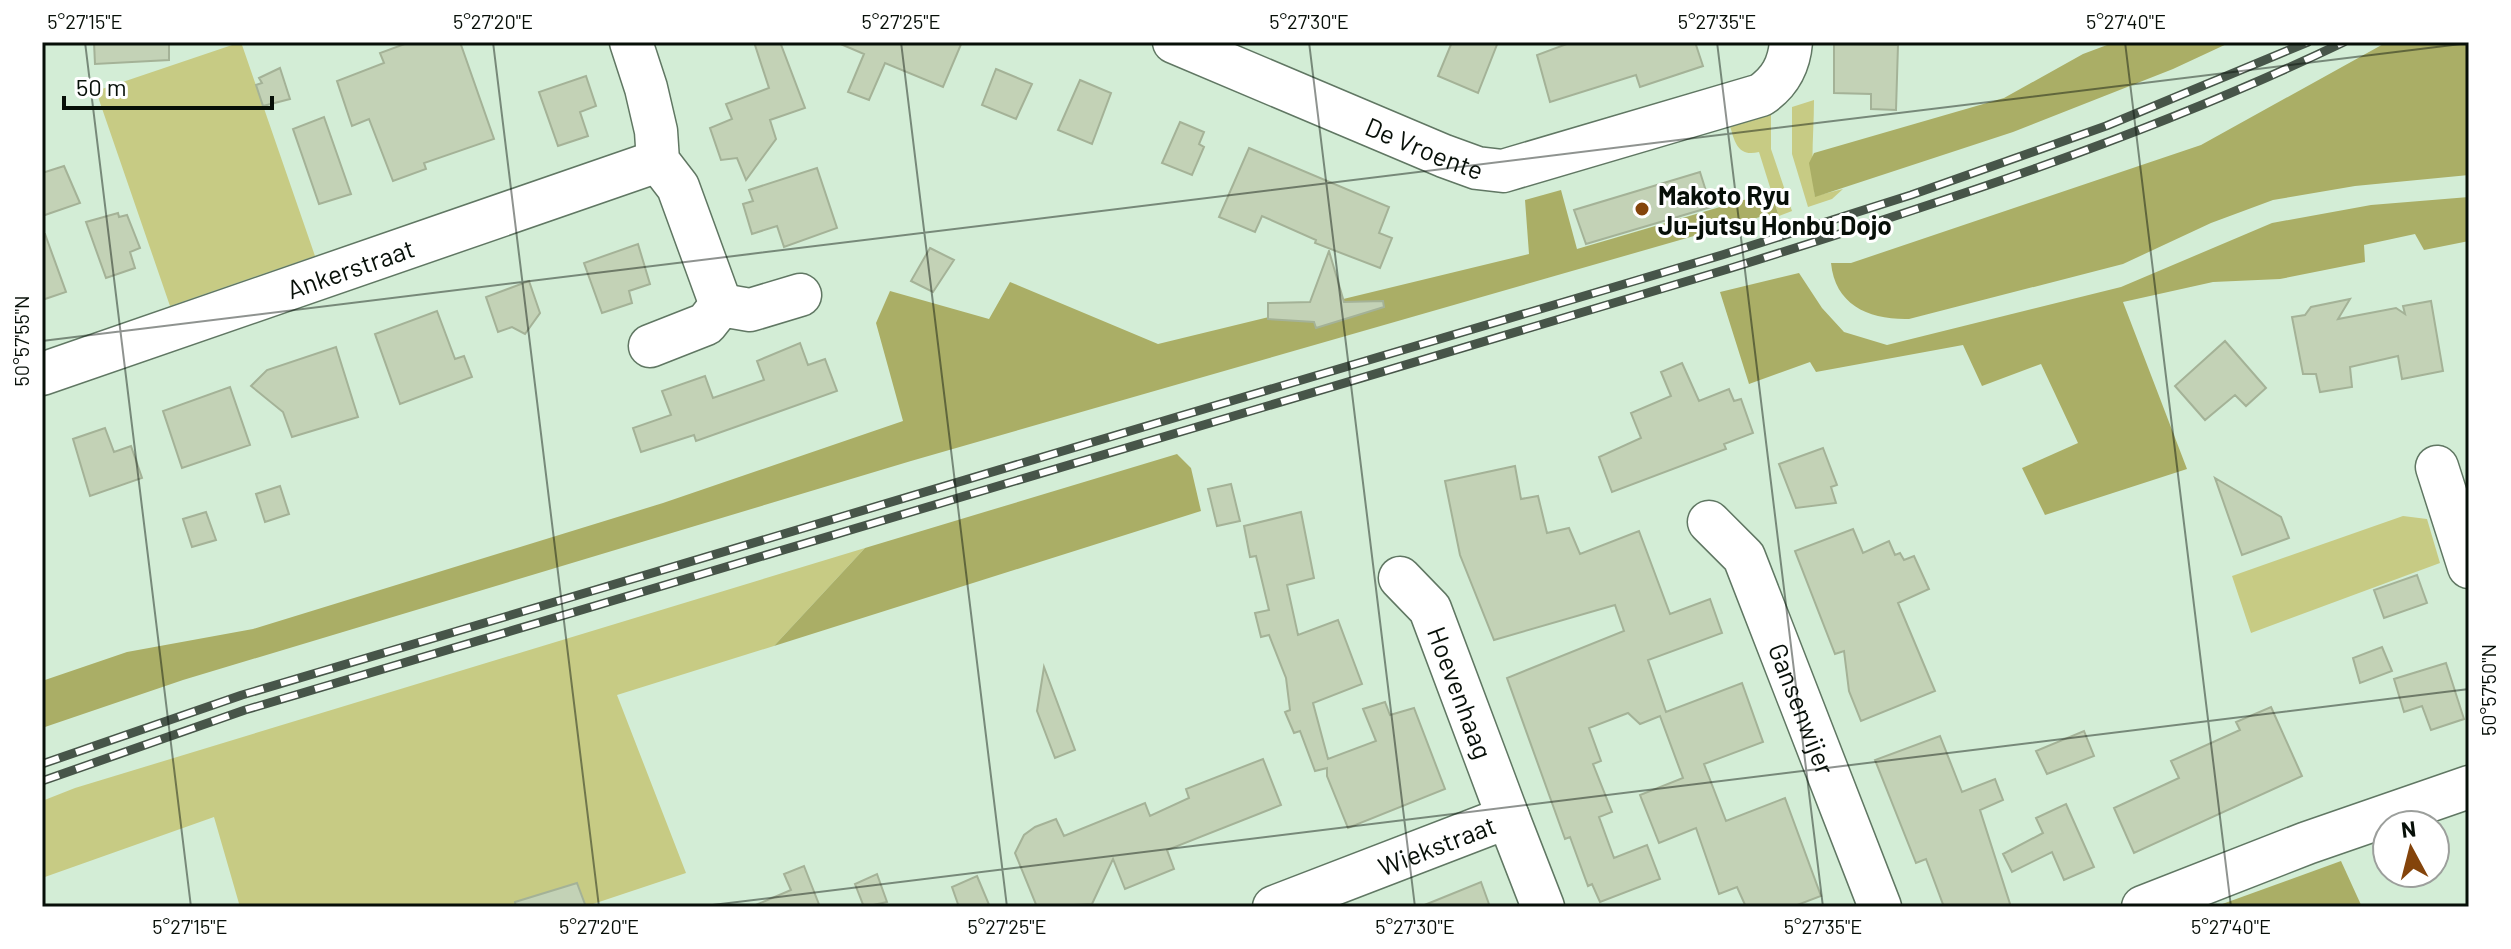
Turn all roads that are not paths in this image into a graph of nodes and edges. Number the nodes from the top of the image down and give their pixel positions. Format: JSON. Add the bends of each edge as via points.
{"nodes":[{"id":1,"x":631,"y":42,"type":"edge"},
{"id":2,"x":1174,"y":42,"type":"edge"},
{"id":3,"x":1791,"y":42,"type":"edge"},
{"id":4,"x":658,"y":161,"type":"junction"},
{"id":5,"x":800,"y":295,"type":"dead end"},
{"id":6,"x":721,"y":305,"type":"junction"},
{"id":7,"x":650,"y":346,"type":"dead end"},
{"id":8,"x":42,"y":374,"type":"edge"},
{"id":9,"x":2437,"y":467,"type":"dead end"},
{"id":10,"x":1709,"y":522,"type":"dead end"},
{"id":11,"x":2469,"y":567,"type":"edge"},
{"id":12,"x":1400,"y":578,"type":"dead end"},
{"id":13,"x":2469,"y":787,"type":"edge"},
{"id":14,"x":1508,"y":817,"type":"junction"},
{"id":15,"x":1274,"y":907,"type":"edge"},
{"id":16,"x":1543,"y":907,"type":"edge"},
{"id":17,"x":1880,"y":907,"type":"edge"},
{"id":18,"x":2143,"y":907,"type":"edge"}],
"edges":[{"from":1,"to":4,"type":"street","via":[[646,88]]},
{"from":2,"to":3,"type":"street","name":"De Vroente","via":[[1455,160],[1503,171],[1744,103],[1776,85]]},
{"from":4,"to":6,"type":"street","via":[[678,187]]},
{"from":4,"to":8,"type":"street","name":"Ankerstraat"},
{"from":5,"to":6,"type":"street","via":[[750,310]]},
{"from":6,"to":7,"type":"street","via":[[706,324]]},
{"from":9,"to":11,"type":"street"},
{"from":10,"to":17,"type":"street","name":"Gansenwijer","via":[[1744,557]]},
{"from":12,"to":14,"type":"street","name":"Hoevenhaag","via":[[1430,609]]},
{"from":13,"to":18,"type":"street"},
{"from":14,"to":15,"type":"street","name":"Wiekstraat"},
{"from":14,"to":16,"type":"street","name":"Wiekstraat"}]}
